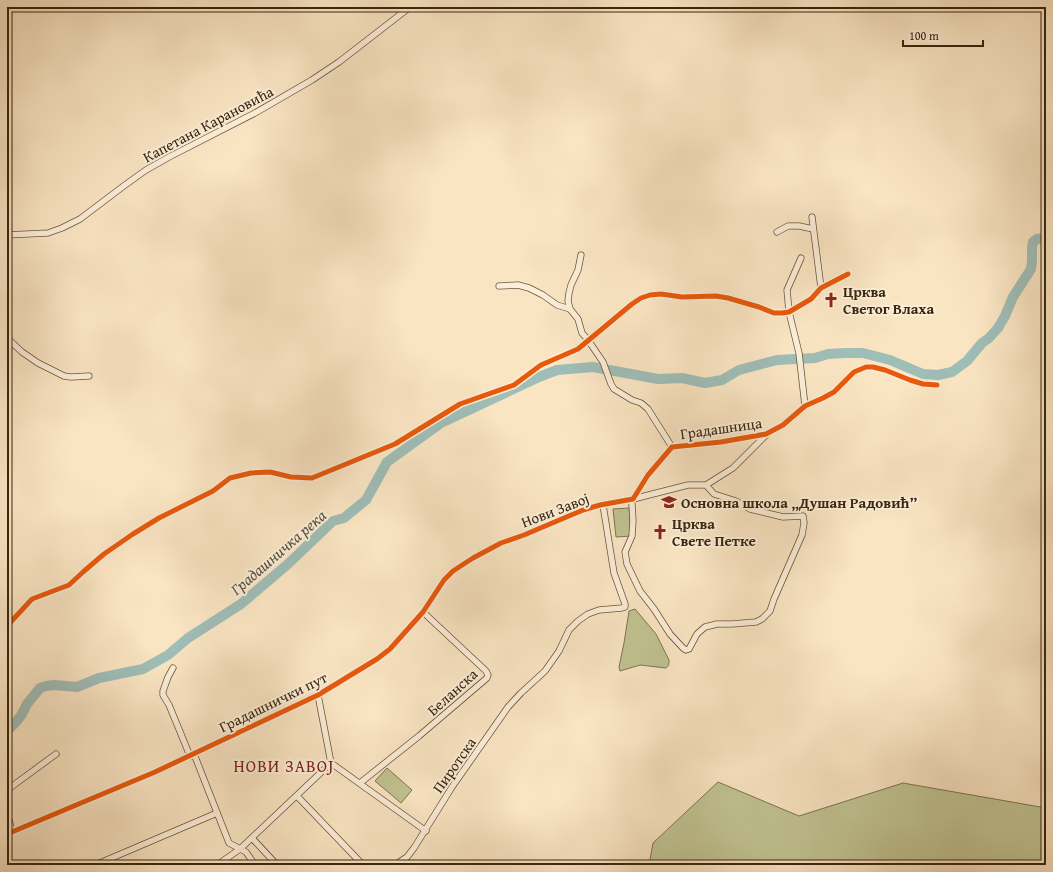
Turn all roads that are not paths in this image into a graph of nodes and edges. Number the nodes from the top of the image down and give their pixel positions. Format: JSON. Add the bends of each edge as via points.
{"nodes":[{"id":1,"x":410,"y":7,"type":"edge"},
{"id":2,"x":812,"y":217,"type":"dead end"},
{"id":3,"x":813,"y":229,"type":"junction"},
{"id":4,"x":777,"y":232,"type":"dead end"},
{"id":5,"x":7,"y":234,"type":"edge"},
{"id":6,"x":581,"y":255,"type":"dead end"},
{"id":7,"x":801,"y":258,"type":"dead end"},
{"id":8,"x":848,"y":274,"type":"dead end"},
{"id":9,"x":499,"y":286,"type":"dead end"},
{"id":10,"x":821,"y":288,"type":"junction"},
{"id":11,"x":570,"y":309,"type":"junction"},
{"id":12,"x":789,"y":312,"type":"junction"},
{"id":13,"x":7,"y":338,"type":"edge"},
{"id":14,"x":588,"y":340,"type":"junction"},
{"id":15,"x":89,"y":376,"type":"dead end"},
{"id":16,"x":937,"y":385,"type":"dead end"},
{"id":17,"x":805,"y":406,"type":"junction"},
{"id":18,"x":766,"y":434,"type":"junction"},
{"id":19,"x":672,"y":447,"type":"junction"},
{"id":20,"x":706,"y":485,"type":"junction"},
{"id":21,"x":631,"y":499,"type":"junction"},
{"id":22,"x":602,"y":505,"type":"junction"},
{"id":23,"x":512,"y":539,"type":"joint"},
{"id":24,"x":423,"y":612,"type":"junction"},
{"id":25,"x":7,"y":626,"type":"edge"},
{"id":26,"x":173,"y":668,"type":"dead end"},
{"id":27,"x":318,"y":695,"type":"junction"},
{"id":28,"x":56,"y":754,"type":"dead end"},
{"id":29,"x":192,"y":755,"type":"junction"},
{"id":30,"x":331,"y":763,"type":"junction"},
{"id":31,"x":360,"y":783,"type":"junction"},
{"id":32,"x":7,"y":790,"type":"edge"},
{"id":33,"x":297,"y":796,"type":"junction"},
{"id":34,"x":7,"y":813,"type":"edge"},
{"id":35,"x":217,"y":813,"type":"junction"},
{"id":36,"x":426,"y":831,"type":"junction"},
{"id":37,"x":10,"y":832,"type":"edge"},
{"id":38,"x":252,"y":838,"type":"junction"},
{"id":39,"x":240,"y":849,"type":"junction"},
{"id":40,"x":95,"y":865,"type":"edge"},
{"id":41,"x":217,"y":865,"type":"edge"},
{"id":42,"x":255,"y":865,"type":"edge"},
{"id":43,"x":277,"y":865,"type":"edge"},
{"id":44,"x":363,"y":865,"type":"edge"},
{"id":45,"x":395,"y":865,"type":"edge"}],
"edges":[{"from":1,"to":5,"type":"street","name":"Капетана Карановића","via":[[312,80],[146,170],[80,219],[48,233]]},
{"from":2,"to":3,"type":"street"},
{"from":3,"to":4,"type":"street","via":[[788,226]]},
{"from":3,"to":10,"type":"street"},
{"from":6,"to":11,"type":"street","via":[[569,293]]},
{"from":7,"to":12,"type":"street","via":[[787,290]]},
{"from":8,"to":10,"type":"street"},
{"from":9,"to":11,"type":"street","via":[[524,286],[539,292],[556,305]]},
{"from":10,"to":12,"type":"street","via":[[812,299]]},
{"from":11,"to":14,"type":"street"},
{"from":12,"to":14,"type":"street","via":[[774,312],[716,296],[650,295],[632,304]]},
{"from":12,"to":17,"type":"street","via":[[799,353]]},
{"from":13,"to":15,"type":"street","via":[[38,363],[64,376]]},
{"from":14,"to":19,"type":"street","via":[[603,362],[614,389],[648,409]]},
{"from":14,"to":25,"type":"street","via":[[578,349],[541,365],[514,384],[460,404],[395,444],[312,478],[270,472],[230,478],[213,492],[159,518],[133,534],[104,554],[69,585],[32,599]]},
{"from":16,"to":17,"type":"street","name":"Градашница","via":[[923,384],[881,369],[866,367],[854,372],[834,392]]},
{"from":17,"to":18,"type":"street","name":"Градашница","via":[[783,425]]},
{"from":18,"to":19,"type":"street","name":"Градашница"},
{"from":18,"to":20,"type":"street","via":[[733,468]]},
{"from":19,"to":21,"type":"street","name":"Градашница"},
{"from":20,"to":21,"type":"street","via":[[688,485]]},
{"from":20,"to":21,"type":"street","via":[[714,494],[750,509],[783,517],[803,516],[804,523],[802,535],[770,611],[756,622],[705,627],[686,650],[670,634],[640,591],[627,564],[625,552],[632,536],[633,521]]},
{"from":21,"to":22,"type":"street","name":"Нови Завој"},
{"from":22,"to":23,"type":"street","name":"Нови Завој","via":[[583,510]]},
{"from":22,"to":36,"type":"street","name":"Пиротска","via":[[614,573],[625,606],[588,614],[568,630],[549,666],[508,707],[452,787]]},
{"from":23,"to":24,"type":"street","name":"Градашнички пут","via":[[484,551],[453,572],[444,580]]},
{"from":24,"to":27,"type":"street","name":"Градашнички пут","via":[[384,654]]},
{"from":24,"to":31,"type":"street","name":"Беланска","via":[[486,671],[487,678]]},
{"from":26,"to":29,"type":"street","via":[[163,695]]},
{"from":27,"to":29,"type":"street","name":"Градашнички пут"},
{"from":27,"to":30,"type":"street"},
{"from":28,"to":32,"type":"street"},
{"from":29,"to":35,"type":"street"},
{"from":29,"to":37,"type":"street","name":"Градашнички пут"},
{"from":30,"to":31,"type":"street"},
{"from":30,"to":33,"type":"street"},
{"from":31,"to":36,"type":"street"},
{"from":33,"to":38,"type":"street"},
{"from":33,"to":44,"type":"street"},
{"from":34,"to":37,"type":"street"},
{"from":35,"to":39,"type":"street","via":[[229,842]]},
{"from":35,"to":40,"type":"street"},
{"from":36,"to":45,"type":"street","name":"Пиротска","via":[[407,857]]},
{"from":38,"to":39,"type":"street"},
{"from":38,"to":43,"type":"street"},
{"from":39,"to":41,"type":"street"},
{"from":39,"to":42,"type":"street","via":[[246,852]]}]}
